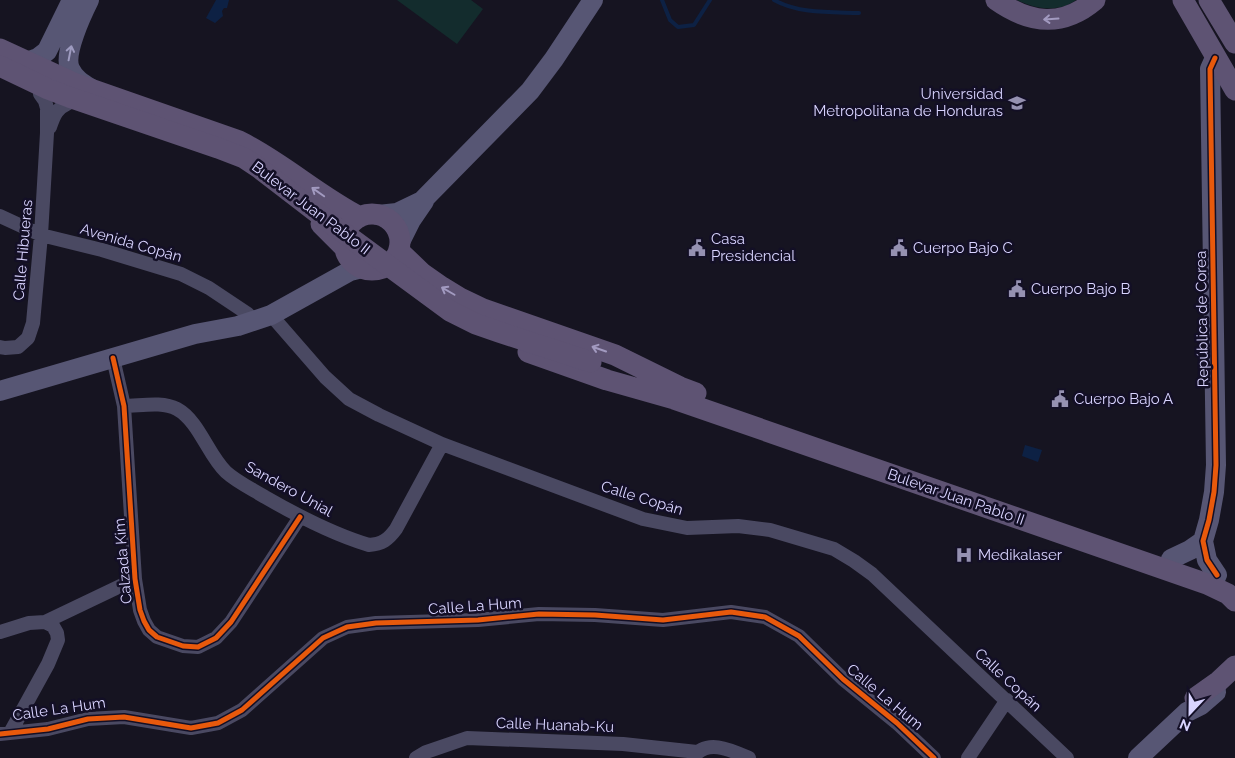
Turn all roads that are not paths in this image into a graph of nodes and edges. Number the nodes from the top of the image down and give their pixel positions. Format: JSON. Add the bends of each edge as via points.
{"nodes":[{"id":1,"x":72,"y":0,"type":"edge"},
{"id":2,"x":89,"y":0,"type":"edge"},
{"id":3,"x":593,"y":0,"type":"edge"},
{"id":4,"x":996,"y":0,"type":"edge"},
{"id":5,"x":1095,"y":0,"type":"edge"},
{"id":6,"x":1183,"y":0,"type":"edge"},
{"id":7,"x":1209,"y":0,"type":"edge"},
{"id":8,"x":1217,"y":0,"type":"edge"},
{"id":9,"x":1235,"y":13,"type":"edge"},
{"id":10,"x":1235,"y":43,"type":"edge"},
{"id":11,"x":0,"y":49,"type":"edge"},
{"id":12,"x":1215,"y":58,"type":"junction"},
{"id":13,"x":27,"y":62,"type":"junction"},
{"id":14,"x":0,"y":66,"type":"edge"},
{"id":15,"x":0,"y":75,"type":"edge"},
{"id":16,"x":1235,"y":90,"type":"edge"},
{"id":17,"x":94,"y":91,"type":"junction"},
{"id":18,"x":40,"y":94,"type":"junction"},
{"id":19,"x":67,"y":104,"type":"junction"},
{"id":20,"x":47,"y":132,"type":"junction"},
{"id":21,"x":431,"y":191,"type":"junction"},
{"id":22,"x":0,"y":216,"type":"edge"},
{"id":23,"x":369,"y":216,"type":"junction"},
{"id":24,"x":41,"y":235,"type":"junction"},
{"id":25,"x":399,"y":246,"type":"junction"},
{"id":26,"x":359,"y":260,"type":"junction"},
{"id":27,"x":248,"y":314,"type":"junction"},
{"id":28,"x":271,"y":315,"type":"junction"},
{"id":29,"x":195,"y":334,"type":"junction"},
{"id":30,"x":0,"y":347,"type":"edge"},
{"id":31,"x":113,"y":358,"type":"junction"},
{"id":32,"x":0,"y":391,"type":"edge"},
{"id":33,"x":677,"y":393,"type":"junction"},
{"id":34,"x":124,"y":406,"type":"junction"},
{"id":35,"x":442,"y":444,"type":"junction"},
{"id":36,"x":300,"y":517,"type":"junction"},
{"id":37,"x":1202,"y":541,"type":"junction"},
{"id":38,"x":1171,"y":559,"type":"junction"},
{"id":39,"x":134,"y":579,"type":"junction"},
{"id":40,"x":1226,"y":580,"type":"edge"},
{"id":41,"x":1235,"y":601,"type":"edge"},
{"id":42,"x":45,"y":622,"type":"junction"},
{"id":43,"x":0,"y":632,"type":"edge"},
{"id":44,"x":1235,"y":658,"type":"edge"},
{"id":45,"x":1235,"y":666,"type":"edge"},
{"id":46,"x":1235,"y":675,"type":"edge"},
{"id":47,"x":1006,"y":700,"type":"junction"},
{"id":48,"x":1191,"y":705,"type":"junction"},
{"id":49,"x":5,"y":733,"type":"edge"},
{"id":50,"x":695,"y":755,"type":"edge"},
{"id":51,"x":416,"y":758,"type":"edge"},
{"id":52,"x":749,"y":758,"type":"edge"},
{"id":53,"x":934,"y":758,"type":"edge"},
{"id":54,"x":968,"y":758,"type":"edge"},
{"id":55,"x":1067,"y":758,"type":"edge"},
{"id":56,"x":1138,"y":758,"type":"edge"}],
"edges":[{"from":1,"to":13,"type":"street","via":[[47,51]]},
{"from":17,"to":2,"type":"street","one_way":true,"via":[[76,78],[69,68],[68,59]]},
{"from":3,"to":21,"type":"street","via":[[530,91]]},
{"from":5,"to":4,"type":"main road","one_way":true,"via":[[1073,14],[1043,20],[1027,17]]},
{"from":6,"to":12,"type":"main road"},
{"from":7,"to":10,"type":"main road"},
{"from":8,"to":9,"type":"main road"},
{"from":11,"to":13,"type":"main road","name":"Bulevar Juan Pablo II"},
{"from":12,"to":16,"type":"main road"},
{"from":12,"to":37,"type":"street","name":"República de Corea","via":[[1210,69],[1216,465],[1214,496]]},
{"from":13,"to":17,"type":"main road","name":"Bulevar Juan Pablo II"},
{"from":14,"to":33,"type":"main road","name":"Bulevar Juan Pablo II","bridge":true,"via":[[48,89],[244,158],[450,311],[476,324]]},
{"from":15,"to":18,"type":"main road","name":"Bulevar Juan Pablo II"},
{"from":23,"to":17,"type":"main road","name":"Bulevar Juan Pablo II","one_way":true,"via":[[325,198],[246,144]]},
{"from":18,"to":19,"type":"main road","name":"Bulevar Juan Pablo II"},
{"from":18,"to":20,"type":"street","name":"Calle Hibueras","via":[[46,101]]},
{"from":19,"to":20,"type":"street","via":[[56,112]]},
{"from":19,"to":26,"type":"main road","name":"Bulevar Juan Pablo II","via":[[228,157],[279,190]]},
{"from":20,"to":24,"type":"street","name":"Calle Hibueras"},
{"from":21,"to":23,"type":"street","via":[[422,201],[405,210]]},
{"from":21,"to":25,"type":"street"},
{"from":22,"to":24,"type":"street","name":"Avenida Copán"},
{"from":23,"to":25,"type":"main road","via":[[386,219],[394,225]]},
{"from":23,"to":26,"type":"main road","via":[[352,223],[344,239]]},
{"from":24,"to":27,"type":"street","name":"Avenida Copán","via":[[181,274]]},
{"from":24,"to":30,"type":"street","name":"Calle Hibueras","via":[[33,322],[28,338],[18,347]]},
{"from":25,"to":26,"type":"main road","via":[[388,265]]},
{"from":33,"to":25,"type":"main road","name":"Bulevar Juan Pablo II","one_way":true,"via":[[615,355],[460,298],[422,273]]},
{"from":26,"to":27,"type":"street","via":[[342,264],[268,307]]},
{"from":26,"to":28,"type":"street","via":[[350,271]]},
{"from":26,"to":33,"type":"main road","name":"Bulevar Juan Pablo II","via":[[448,317],[478,332],[607,380]]},
{"from":27,"to":29,"type":"street"},
{"from":28,"to":29,"type":"street","via":[[238,326]]},
{"from":28,"to":35,"type":"street","name":"Calle Copán","via":[[325,378],[349,399]]},
{"from":29,"to":31,"type":"street"},
{"from":31,"to":32,"type":"street"},
{"from":31,"to":34,"type":"street","name":"Calzada Kim"},
{"from":33,"to":38,"type":"main road","name":"Bulevar Juan Pablo II"},
{"from":33,"to":41,"type":"main road","name":"Bulevar Juan Pablo II","via":[[1207,584]]},
{"from":34,"to":36,"type":"street","name":"Sandero Unial","via":[[162,405],[179,410],[190,420],[226,472]]},
{"from":34,"to":39,"type":"street","name":"Calzada Kim"},
{"from":35,"to":36,"type":"street","name":"Sandero Unial","via":[[396,529],[380,544],[358,542]]},
{"from":35,"to":47,"type":"street","name":"Calle Copán","via":[[659,524],[687,528],[754,527],[834,549],[872,574]]},
{"from":36,"to":39,"type":"street","name":"Calzada Kim","via":[[231,622],[207,644],[184,646],[163,640],[149,630],[140,610]]},
{"from":37,"to":38,"type":"street"},
{"from":37,"to":40,"type":"street","via":[[1207,560]]},
{"from":38,"to":40,"type":"main road","name":"Bulevar Juan Pablo II"},
{"from":39,"to":42,"type":"street"},
{"from":42,"to":43,"type":"street"},
{"from":42,"to":49,"type":"street","via":[[53,626],[58,640],[48,664]]},
{"from":44,"to":48,"type":"street"},
{"from":45,"to":48,"type":"main road"},
{"from":46,"to":48,"type":"street","via":[[1201,705]]},
{"from":47,"to":54,"type":"street"},
{"from":47,"to":55,"type":"street","name":"Calle Copán"},
{"from":48,"to":56,"type":"street"},
{"from":49,"to":53,"type":"street","name":"Calle La Hum","via":[[88,719],[124,717],[191,728],[218,724],[242,710],[323,638],[348,627],[539,614],[663,620],[731,612],[765,617],[799,636]]},
{"from":50,"to":51,"type":"street","name":"Calle Huanab-Ku","via":[[623,744],[468,738]]},
{"from":50,"to":52,"type":"street","name":"Calle Huanab-Ku","via":[[706,747],[718,747]]}]}
